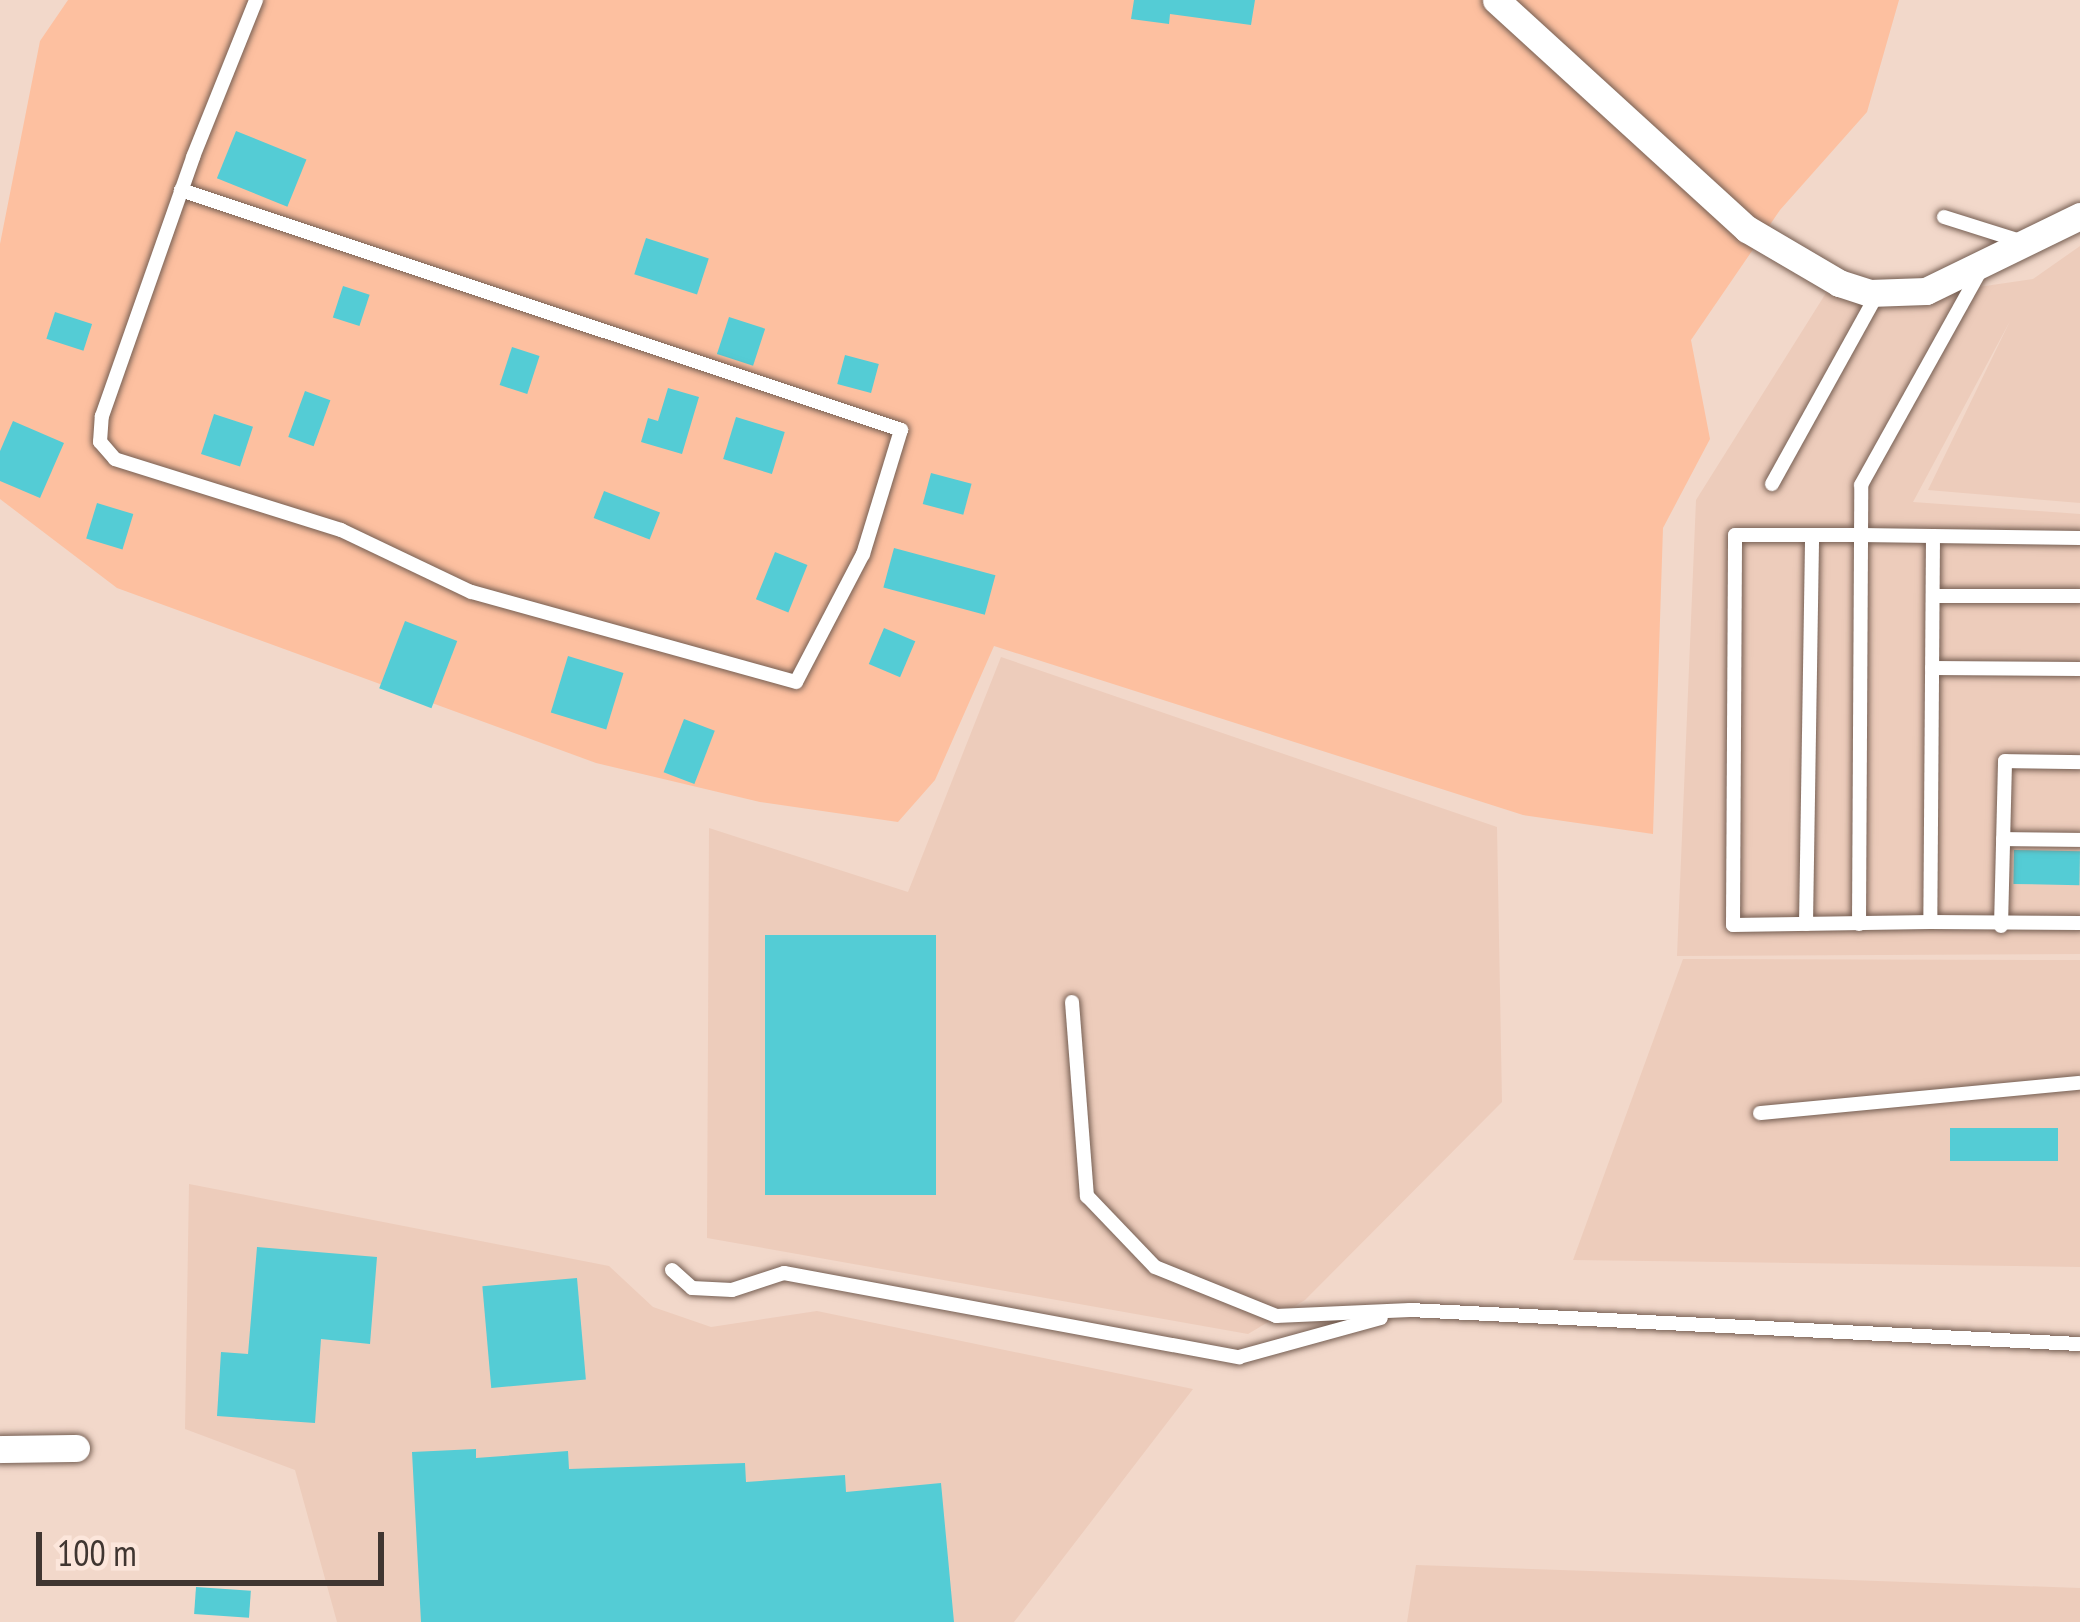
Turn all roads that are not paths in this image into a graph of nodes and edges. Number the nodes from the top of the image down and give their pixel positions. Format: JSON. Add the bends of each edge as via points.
{"nodes":[{"id":1,"x":256,"y":0,"type":"edge"},
{"id":2,"x":1496,"y":0,"type":"edge"},
{"id":3,"x":182,"y":190,"type":"junction"},
{"id":4,"x":2080,"y":216,"type":"edge"},
{"id":5,"x":1944,"y":217,"type":"dead end"},
{"id":6,"x":2029,"y":241,"type":"junction"},
{"id":7,"x":1986,"y":262,"type":"junction"},
{"id":8,"x":1877,"y":293,"type":"junction"},
{"id":9,"x":1772,"y":484,"type":"dead end"},
{"id":10,"x":1812,"y":535,"type":"junction"},
{"id":11,"x":1861,"y":535,"type":"junction"},
{"id":12,"x":1934,"y":536,"type":"junction"},
{"id":13,"x":2080,"y":538,"type":"edge"},
{"id":14,"x":1933,"y":596,"type":"junction"},
{"id":15,"x":2080,"y":596,"type":"edge"},
{"id":16,"x":1932,"y":668,"type":"junction"},
{"id":17,"x":2080,"y":669,"type":"edge"},
{"id":18,"x":2080,"y":762,"type":"edge"},
{"id":19,"x":2003,"y":839,"type":"junction"},
{"id":20,"x":2080,"y":840,"type":"edge"},
{"id":21,"x":1930,"y":922,"type":"junction"},
{"id":22,"x":2080,"y":923,"type":"edge"},
{"id":23,"x":1806,"y":924,"type":"junction"},
{"id":24,"x":1859,"y":924,"type":"junction"},
{"id":25,"x":2001,"y":926,"type":"junction"},
{"id":26,"x":1072,"y":1003,"type":"dead end"},
{"id":27,"x":2080,"y":1082,"type":"edge"},
{"id":28,"x":1760,"y":1113,"type":"dead end"},
{"id":29,"x":672,"y":1270,"type":"dead end"},
{"id":30,"x":1410,"y":1310,"type":"junction"},
{"id":31,"x":2080,"y":1344,"type":"edge"},
{"id":32,"x":76,"y":1448,"type":"dead end"},
{"id":33,"x":0,"y":1449,"type":"edge"}],
"edges":[{"from":1,"to":3,"type":"lane"},
{"from":2,"to":8,"type":"street","via":[[1748,229],[1789,259]]},
{"from":3,"to":3,"type":"lane","via":[[102,416],[100,442],[115,459],[341,530],[471,592],[796,682],[862,554],[901,430]]},
{"from":4,"to":6,"type":"street"},
{"from":5,"to":6,"type":"lane","via":[[1998,239]]},
{"from":6,"to":7,"type":"street"},
{"from":7,"to":8,"type":"street","via":[[1926,291]]},
{"from":7,"to":11,"type":"lane","via":[[1861,485]]},
{"from":8,"to":9,"type":"lane"},
{"from":10,"to":11,"type":"lane"},
{"from":10,"to":23,"type":"lane"},
{"from":10,"to":23,"type":"lane","via":[[1735,535],[1732,925]]},
{"from":11,"to":12,"type":"lane"},
{"from":11,"to":24,"type":"lane"},
{"from":12,"to":13,"type":"lane"},
{"from":12,"to":14,"type":"lane"},
{"from":14,"to":15,"type":"lane"},
{"from":14,"to":16,"type":"lane"},
{"from":16,"to":17,"type":"lane"},
{"from":16,"to":21,"type":"lane"},
{"from":18,"to":19,"type":"lane","via":[[2006,760]]},
{"from":19,"to":20,"type":"lane"},
{"from":19,"to":25,"type":"lane"},
{"from":21,"to":24,"type":"lane"},
{"from":21,"to":25,"type":"lane"},
{"from":22,"to":25,"type":"lane"},
{"from":23,"to":24,"type":"lane"},
{"from":26,"to":30,"type":"lane","via":[[1088,1196],[1155,1267],[1276,1316]]},
{"from":27,"to":28,"type":"lane"},
{"from":29,"to":30,"type":"lane","via":[[692,1288],[732,1290],[784,1274],[1239,1357]]},
{"from":30,"to":31,"type":"lane"},
{"from":32,"to":33,"type":"street"}]}
